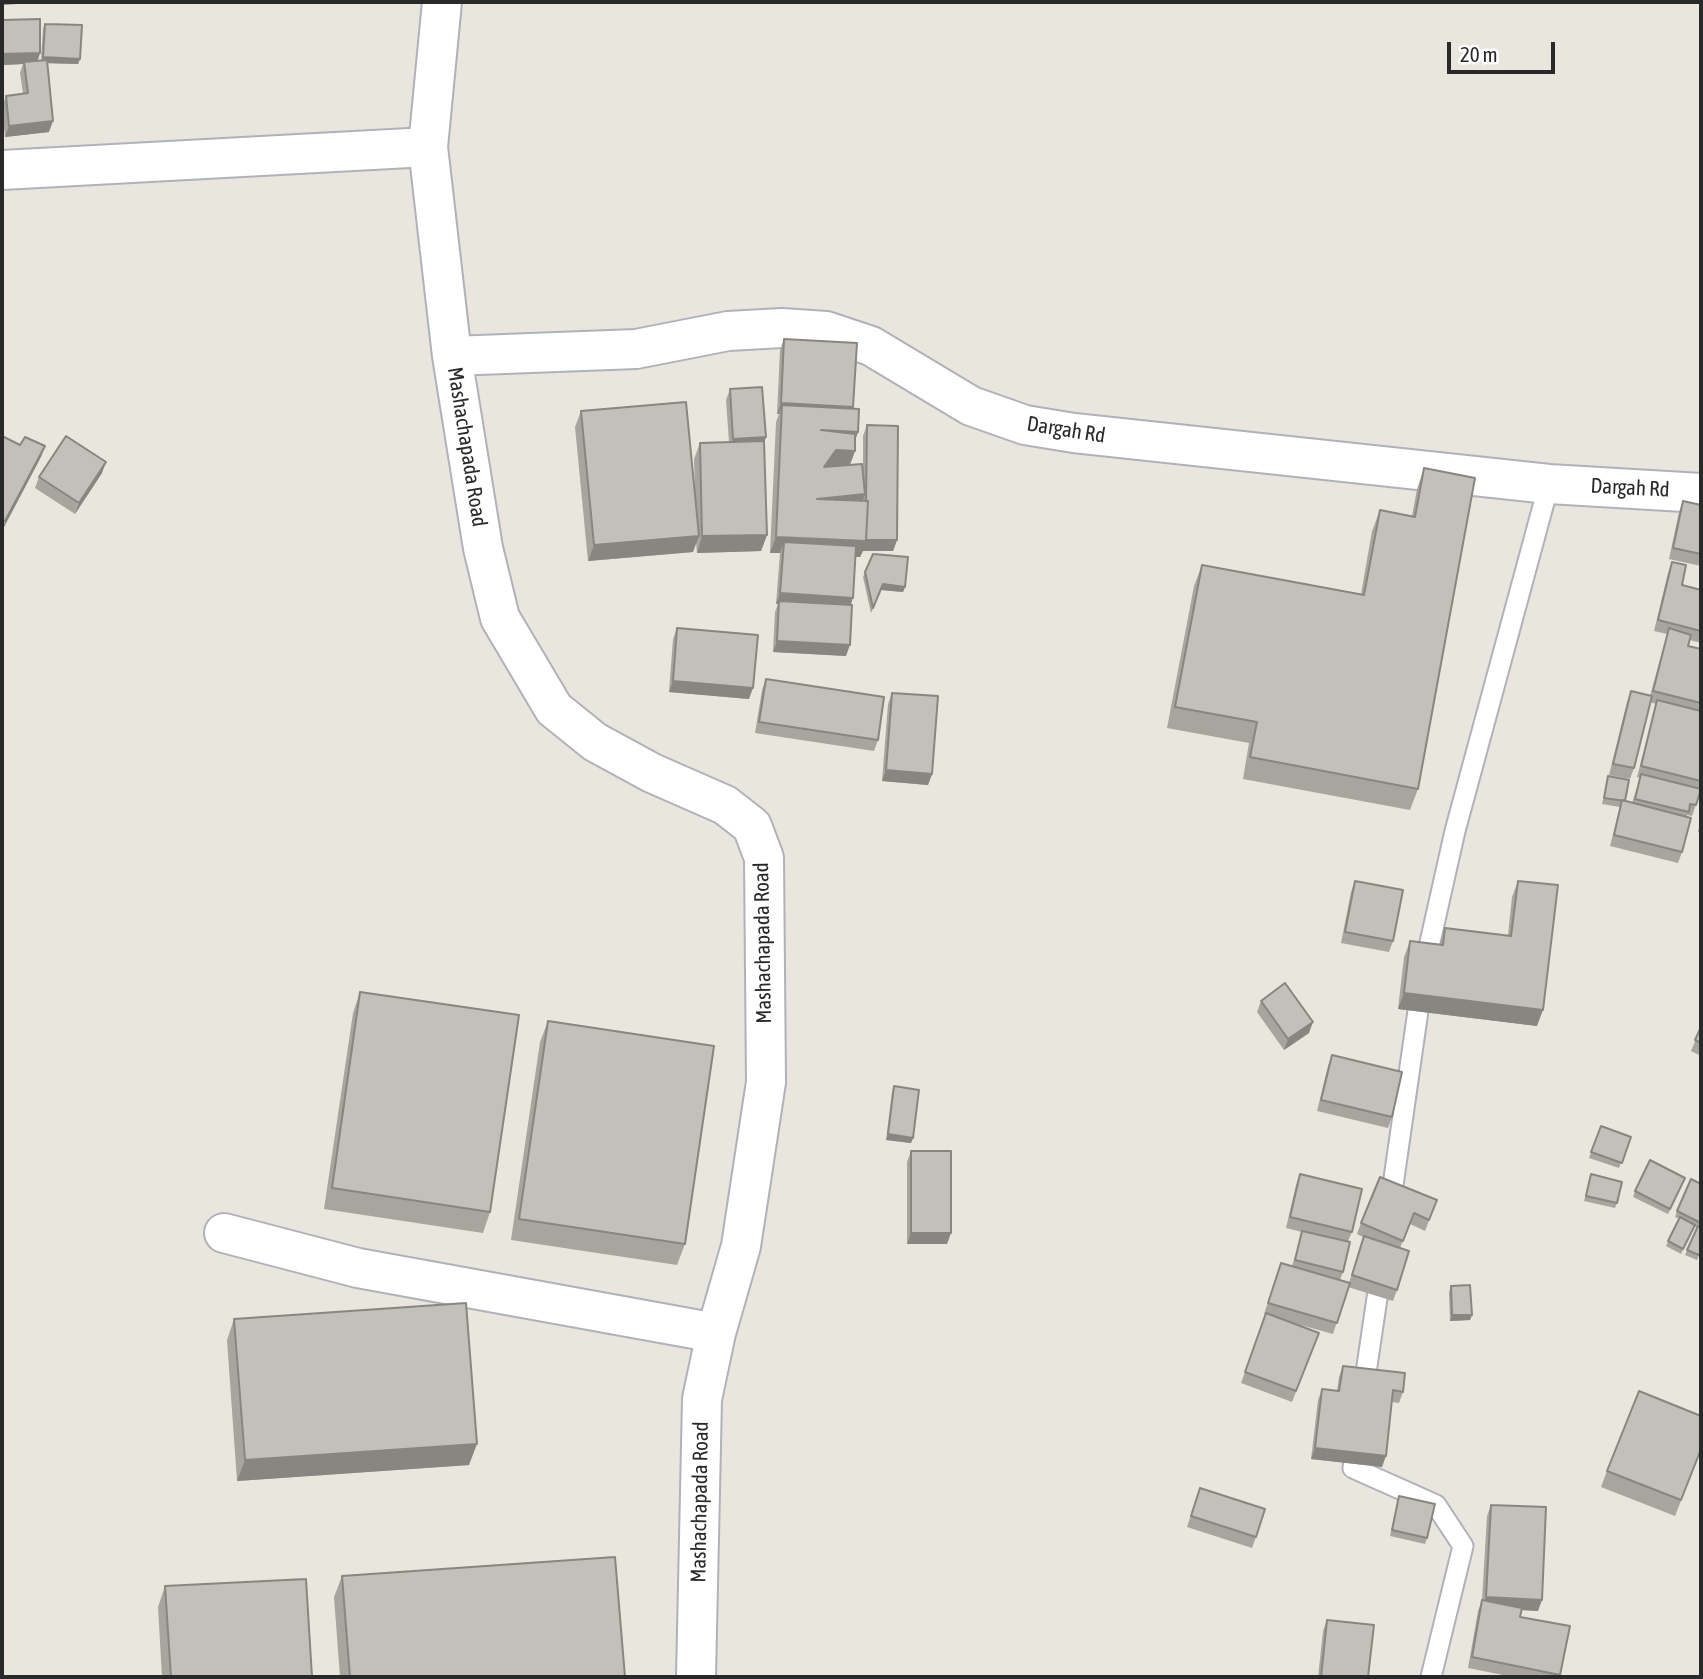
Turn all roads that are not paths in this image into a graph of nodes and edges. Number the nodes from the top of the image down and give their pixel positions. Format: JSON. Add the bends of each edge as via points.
{"nodes":[{"id":1,"x":442,"y":2,"type":"edge"},
{"id":2,"x":428,"y":147,"type":"junction"},
{"id":3,"x":2,"y":170,"type":"edge"},
{"id":4,"x":452,"y":356,"type":"junction"},
{"id":5,"x":1549,"y":484,"type":"junction"},
{"id":6,"x":1701,"y":493,"type":"edge"},
{"id":7,"x":1387,"y":1226,"type":"edge"},
{"id":8,"x":224,"y":1233,"type":"dead end"},
{"id":9,"x":1384,"y":1252,"type":"edge"},
{"id":10,"x":716,"y":1333,"type":"junction"},
{"id":11,"x":696,"y":1677,"type":"edge"},
{"id":12,"x":1431,"y":1677,"type":"edge"}],
"edges":[{"from":1,"to":2,"type":"street","name":"Mashachapada Road"},
{"from":2,"to":3,"type":"street"},
{"from":2,"to":4,"type":"street","name":"Mashachapada Road"},
{"from":4,"to":5,"type":"street","name":"Dargah Rd","via":[[636,349],[728,331],[826,331],[871,346],[971,406],[1024,425]]},
{"from":4,"to":10,"type":"street","name":"Mashachapada Road","via":[[483,548],[500,618],[554,709],[595,742],[725,805],[752,827],[764,858],[766,1082],[741,1246]]},
{"from":5,"to":6,"type":"street","name":"Dargah Rd"},
{"from":5,"to":7,"type":"lane","via":[[1455,831],[1424,969]]},
{"from":8,"to":10,"type":"street","via":[[358,1268]]},
{"from":9,"to":12,"type":"lane","via":[[1353,1468],[1436,1505],[1463,1546]]},
{"from":10,"to":11,"type":"street","name":"Mashachapada Road","via":[[702,1399]]}]}
